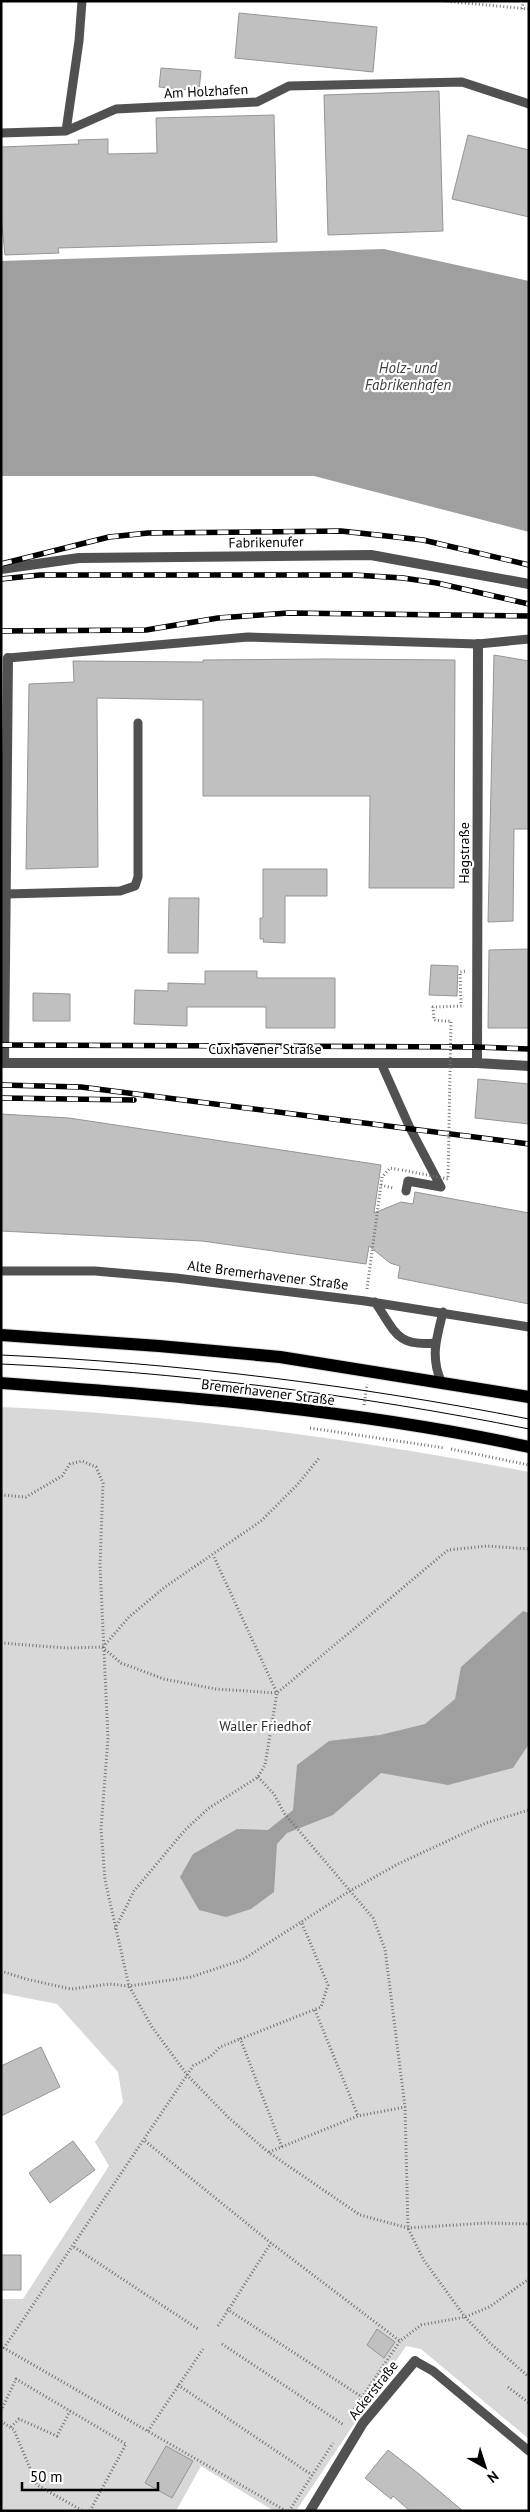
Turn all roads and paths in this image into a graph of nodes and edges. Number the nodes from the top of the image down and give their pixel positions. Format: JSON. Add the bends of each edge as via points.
{"nodes":[{"id":1,"x":82,"y":1,"type":"edge"},
{"id":2,"x":444,"y":1,"type":"edge"},
{"id":3,"x":523,"y":1,"type":"edge"},
{"id":4,"x":522,"y":9,"type":"junction"},
{"id":5,"x":529,"y":9,"type":"edge"},
{"id":6,"x":529,"y":104,"type":"edge"},
{"id":7,"x":66,"y":131,"type":"junction"},
{"id":8,"x":1,"y":133,"type":"edge"},
{"id":9,"x":1,"y":569,"type":"edge"},
{"id":10,"x":529,"y":584,"type":"edge"},
{"id":11,"x":529,"y":639,"type":"edge"},
{"id":12,"x":478,"y":644,"type":"junction"},
{"id":13,"x":8,"y":658,"type":"joint"},
{"id":14,"x":138,"y":723,"type":"dead end"},
{"id":15,"x":6,"y":894,"type":"junction"},
{"id":16,"x":478,"y":1006,"type":"junction"},
{"id":17,"x":3,"y":1063,"type":"edge"},
{"id":18,"x":381,"y":1063,"type":"junction"},
{"id":19,"x":477,"y":1064,"type":"junction"},
{"id":20,"x":529,"y":1066,"type":"edge"},
{"id":21,"x":406,"y":1191,"type":"dead end"},
{"id":22,"x":1,"y":1271,"type":"edge"},
{"id":23,"x":366,"y":1301,"type":"junction"},
{"id":24,"x":375,"y":1302,"type":"junction"},
{"id":25,"x":443,"y":1312,"type":"junction"},
{"id":26,"x":529,"y":1327,"type":"edge"},
{"id":27,"x":1,"y":1335,"type":"edge"},
{"id":28,"x":435,"y":1343,"type":"junction"},
{"id":29,"x":369,"y":1371,"type":"junction"},
{"id":30,"x":441,"y":1381,"type":"junction"},
{"id":31,"x":1,"y":1383,"type":"edge"},
{"id":32,"x":529,"y":1397,"type":"edge"},
{"id":33,"x":362,"y":1419,"type":"junction"},
{"id":34,"x":302,"y":1427,"type":"dead end"},
{"id":35,"x":360,"y":1435,"type":"junction"},
{"id":36,"x":529,"y":1447,"type":"edge"},
{"id":37,"x":320,"y":1456,"type":"dead end"},
{"id":38,"x":529,"y":1464,"type":"edge"},
{"id":39,"x":1,"y":1495,"type":"edge"},
{"id":40,"x":529,"y":1549,"type":"edge"},
{"id":41,"x":213,"y":1555,"type":"junction"},
{"id":42,"x":1,"y":1643,"type":"edge"},
{"id":43,"x":102,"y":1647,"type":"junction"},
{"id":44,"x":277,"y":1692,"type":"junction"},
{"id":45,"x":258,"y":1777,"type":"junction"},
{"id":46,"x":529,"y":1810,"type":"edge"},
{"id":47,"x":348,"y":1892,"type":"junction"},
{"id":48,"x":301,"y":1921,"type":"junction"},
{"id":49,"x":115,"y":1929,"type":"junction"},
{"id":50,"x":1,"y":1971,"type":"edge"},
{"id":51,"x":129,"y":1986,"type":"junction"},
{"id":52,"x":315,"y":2010,"type":"junction"},
{"id":53,"x":240,"y":2038,"type":"junction"},
{"id":54,"x":188,"y":2076,"type":"junction"},
{"id":55,"x":405,"y":2107,"type":"junction"},
{"id":56,"x":358,"y":2116,"type":"junction"},
{"id":57,"x":145,"y":2141,"type":"junction"},
{"id":58,"x":282,"y":2146,"type":"junction"},
{"id":59,"x":268,"y":2152,"type":"junction"},
{"id":60,"x":529,"y":2224,"type":"edge"},
{"id":61,"x":408,"y":2228,"type":"junction"},
{"id":62,"x":272,"y":2243,"type":"junction"},
{"id":63,"x":74,"y":2247,"type":"junction"},
{"id":64,"x":529,"y":2279,"type":"edge"},
{"id":65,"x":228,"y":2310,"type":"junction"},
{"id":66,"x":465,"y":2316,"type":"junction"},
{"id":67,"x":218,"y":2326,"type":"dead end"},
{"id":68,"x":198,"y":2329,"type":"dead end"},
{"id":69,"x":400,"y":2340,"type":"junction"},
{"id":70,"x":222,"y":2344,"type":"dead end"},
{"id":71,"x":203,"y":2349,"type":"dead end"},
{"id":72,"x":415,"y":2361,"type":"joint"},
{"id":73,"x":376,"y":2374,"type":"dead end"},
{"id":74,"x":529,"y":2377,"type":"edge"},
{"id":75,"x":178,"y":2385,"type":"junction"},
{"id":76,"x":508,"y":2387,"type":"dead end"},
{"id":77,"x":362,"y":2397,"type":"dead end"},
{"id":78,"x":529,"y":2403,"type":"edge"},
{"id":79,"x":1,"y":2411,"type":"edge"},
{"id":80,"x":70,"y":2411,"type":"junction"},
{"id":81,"x":1,"y":2421,"type":"edge"},
{"id":82,"x":344,"y":2425,"type":"dead end"},
{"id":83,"x":11,"y":2427,"type":"junction"},
{"id":84,"x":148,"y":2431,"type":"junction"},
{"id":85,"x":529,"y":2452,"type":"edge"},
{"id":86,"x":312,"y":2475,"type":"dead end"},
{"id":87,"x":83,"y":2511,"type":"edge"},
{"id":88,"x":90,"y":2511,"type":"edge"},
{"id":89,"x":286,"y":2511,"type":"edge"},
{"id":90,"x":310,"y":2511,"type":"edge"}],
"edges":[{"from":1,"to":7,"type":"lane"},
{"from":2,"to":4,"type":"path"},
{"from":3,"to":4,"type":"path"},
{"from":4,"to":5,"type":"path"},
{"from":6,"to":7,"type":"lane","name":"Am Holzhafen","via":[[462,82],[288,86],[257,102],[116,109]]},
{"from":7,"to":8,"type":"lane","name":"Am Holzhafen"},
{"from":9,"to":10,"type":"street","name":"Fabrikenufer","via":[[79,558],[371,555]]},
{"from":11,"to":12,"type":"lane"},
{"from":12,"to":13,"type":"lane","via":[[248,637]]},
{"from":12,"to":16,"type":"street","name":"Hagstraße"},
{"from":13,"to":15,"type":"street"},
{"from":14,"to":15,"type":"lane","via":[[138,877],[135,886],[120,892]]},
{"from":15,"to":17,"type":"street"},
{"from":16,"to":19,"type":"street","name":"Hagstraße"},
{"from":16,"to":23,"type":"path","bridge":true,"via":[[433,1007],[434,1020],[451,1021],[448,1179],[390,1168],[382,1177]]},
{"from":17,"to":18,"type":"street","name":"Cuxhavener Straße"},
{"from":18,"to":19,"type":"street","name":"Cuxhavener Straße"},
{"from":18,"to":21,"type":"lane","via":[[441,1187],[408,1181]]},
{"from":19,"to":20,"type":"street","name":"Cuxhavener Straße"},
{"from":22,"to":23,"type":"lane","name":"Alte Bremerhavener Straße","via":[[95,1271]]},
{"from":23,"to":24,"type":"lane","name":"Alte Bremerhavener Straße"},
{"from":24,"to":25,"type":"lane","name":"Alte Bremerhavener Straße"},
{"from":24,"to":28,"type":"lane","via":[[401,1339],[417,1345]]},
{"from":25,"to":26,"type":"lane","name":"Alte Bremerhavener Straße"},
{"from":25,"to":28,"type":"lane"},
{"from":27,"to":29,"type":"main road","via":[[280,1357]]},
{"from":28,"to":30,"type":"lane","via":[[435,1367]]},
{"from":29,"to":30,"type":"main road"},
{"from":29,"to":33,"type":"path"},
{"from":30,"to":32,"type":"main road"},
{"from":31,"to":33,"type":"main road","name":"Bremerhavener Straße","via":[[164,1395]]},
{"from":33,"to":35,"type":"path"},
{"from":33,"to":36,"type":"main road","name":"Bremerhavener Straße"},
{"from":34,"to":35,"type":"path"},
{"from":35,"to":38,"type":"path"},
{"from":37,"to":41,"type":"path","via":[[297,1485],[260,1521]]},
{"from":39,"to":43,"type":"path","via":[[26,1497],[62,1476],[70,1464],[82,1461],[96,1467],[103,1483]]},
{"from":40,"to":44,"type":"path","via":[[486,1546],[448,1550]]},
{"from":41,"to":43,"type":"path","via":[[165,1587],[129,1617]]},
{"from":41,"to":44,"type":"path"},
{"from":42,"to":43,"type":"path"},
{"from":43,"to":44,"type":"path","via":[[121,1663],[164,1679],[216,1689]]},
{"from":43,"to":49,"type":"path","via":[[108,1738],[101,1829],[105,1880]]},
{"from":44,"to":45,"type":"path","via":[[265,1765]]},
{"from":45,"to":47,"type":"path"},
{"from":45,"to":49,"type":"path","via":[[209,1808],[185,1830],[134,1891]]},
{"from":46,"to":47,"type":"path","via":[[486,1823],[398,1864]]},
{"from":47,"to":48,"type":"path"},
{"from":47,"to":55,"type":"path","via":[[373,1918],[385,1949]]},
{"from":48,"to":51,"type":"path","via":[[242,1960],[191,1977]]},
{"from":48,"to":52,"type":"path","via":[[328,1985],[322,2007]]},
{"from":49,"to":51,"type":"path"},
{"from":50,"to":51,"type":"path","via":[[71,1989],[110,1984]]},
{"from":51,"to":54,"type":"path","via":[[152,2026]]},
{"from":52,"to":53,"type":"path"},
{"from":52,"to":56,"type":"path"},
{"from":53,"to":54,"type":"path","via":[[220,2047],[193,2066]]},
{"from":53,"to":58,"type":"path"},
{"from":54,"to":57,"type":"path"},
{"from":54,"to":59,"type":"path"},
{"from":55,"to":56,"type":"path"},
{"from":55,"to":61,"type":"path"},
{"from":56,"to":58,"type":"path"},
{"from":57,"to":62,"type":"path"},
{"from":57,"to":63,"type":"path"},
{"from":58,"to":59,"type":"path"},
{"from":59,"to":61,"type":"path","via":[[360,2215]]},
{"from":60,"to":61,"type":"path"},
{"from":61,"to":66,"type":"path","via":[[423,2259]]},
{"from":62,"to":65,"type":"path"},
{"from":62,"to":69,"type":"path"},
{"from":63,"to":68,"type":"path"},
{"from":63,"to":84,"type":"path","via":[[4,2348]]},
{"from":64,"to":66,"type":"path","via":[[489,2307]]},
{"from":65,"to":67,"type":"path"},
{"from":65,"to":77,"type":"path"},
{"from":66,"to":69,"type":"path","via":[[421,2325]]},
{"from":66,"to":74,"type":"path"},
{"from":69,"to":73,"type":"path"},
{"from":70,"to":82,"type":"path"},
{"from":71,"to":75,"type":"path"},
{"from":72,"to":85,"type":"lane","name":"Ackerstraße","via":[[433,2371]]},
{"from":72,"to":90,"type":"street","name":"Ackerstraße","via":[[363,2423]]},
{"from":75,"to":84,"type":"path"},
{"from":75,"to":86,"type":"path"},
{"from":76,"to":78,"type":"path"},
{"from":79,"to":80,"type":"path","via":[[16,2379]]},
{"from":80,"to":83,"type":"path","via":[[57,2436],[19,2419]]},
{"from":80,"to":88,"type":"path","via":[[126,2444]]},
{"from":81,"to":83,"type":"path"},
{"from":83,"to":87,"type":"path","via":[[37,2485]]},
{"from":84,"to":89,"type":"path"}]}
